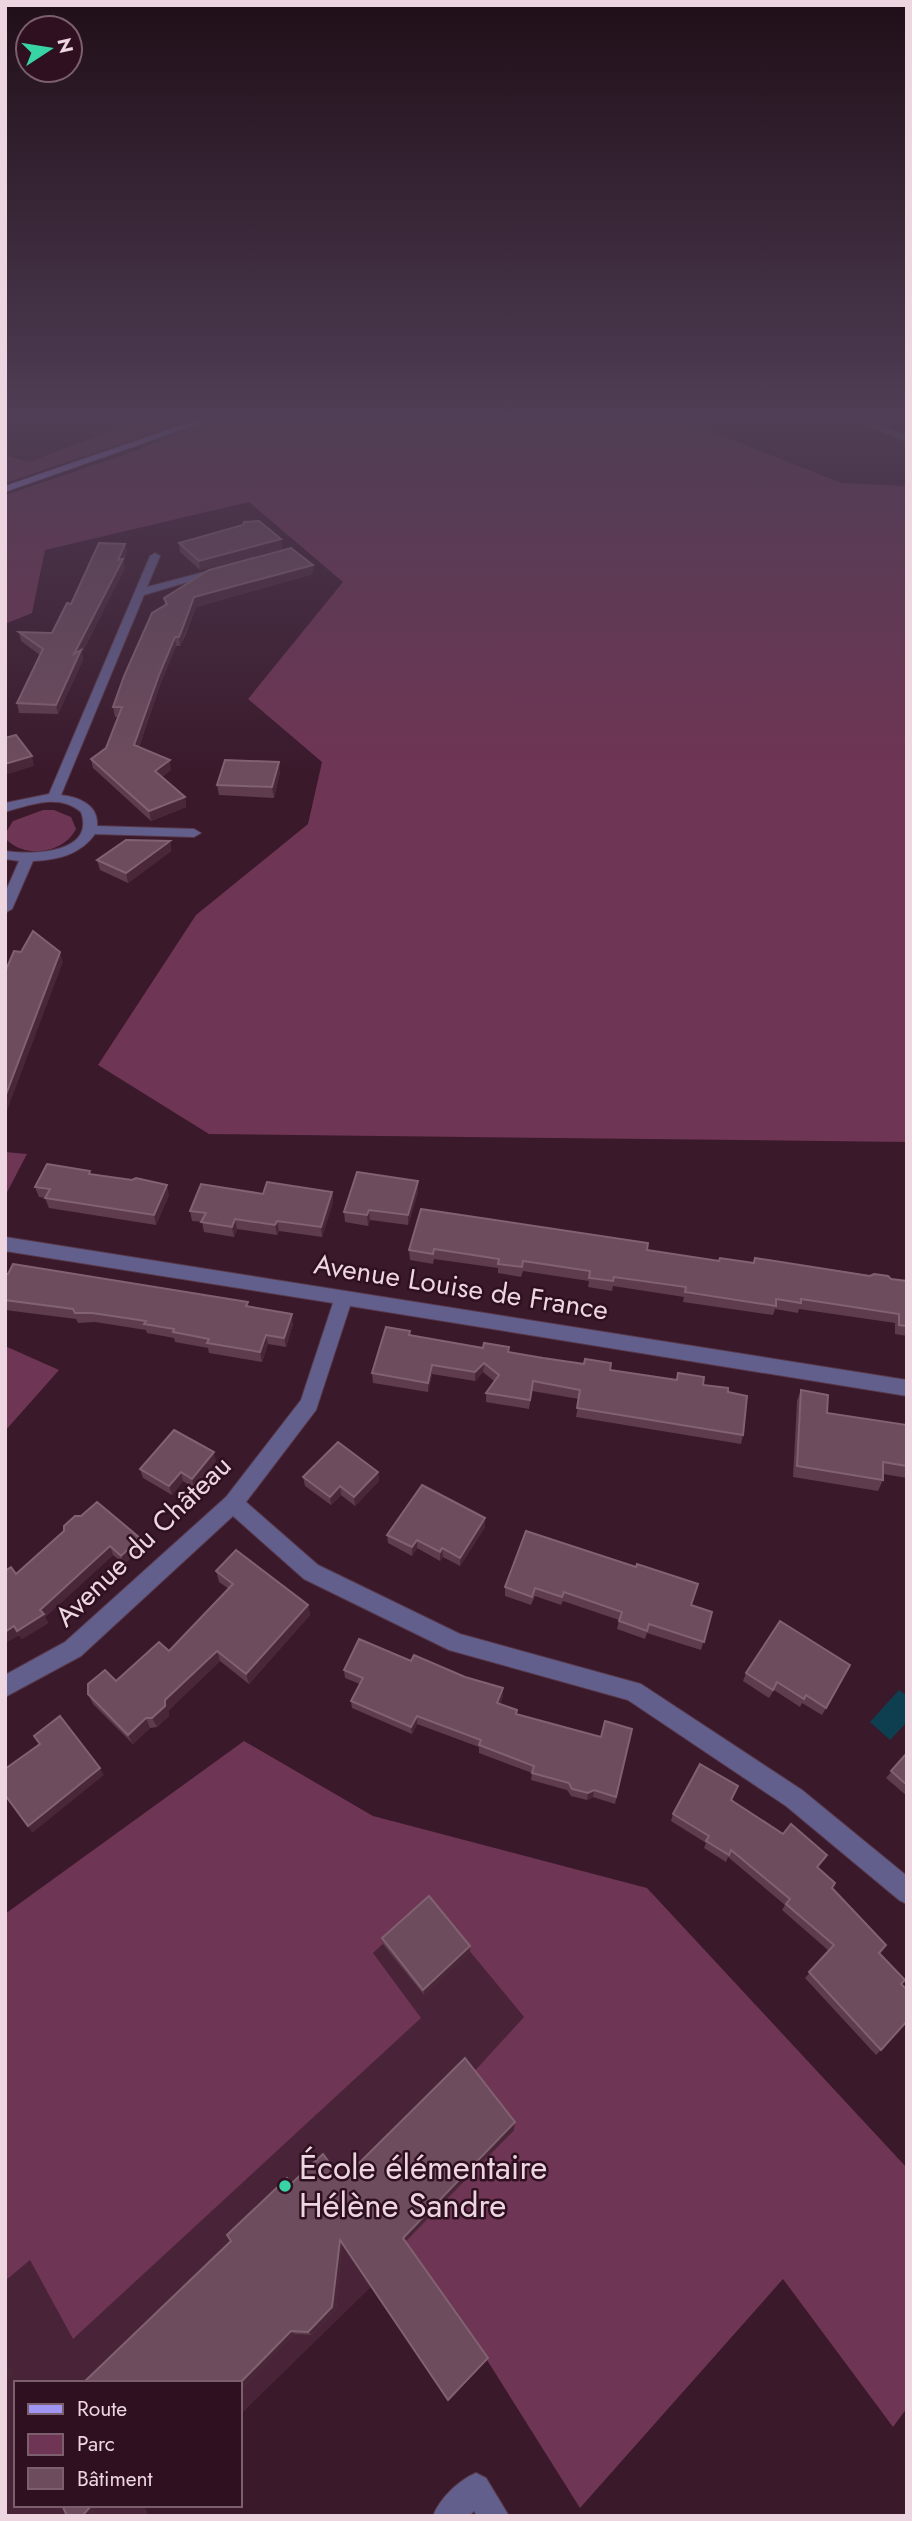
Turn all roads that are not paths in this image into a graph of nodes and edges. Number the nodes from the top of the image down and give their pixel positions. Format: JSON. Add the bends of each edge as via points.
{"nodes":[{"id":1,"x":155,"y":556,"type":"dead end"},
{"id":2,"x":238,"y":566,"type":"edge"},
{"id":3,"x":138,"y":593,"type":"junction"},
{"id":4,"x":54,"y":797,"type":"junction"},
{"id":5,"x":5,"y":808,"type":"edge"},
{"id":6,"x":90,"y":830,"type":"junction"},
{"id":7,"x":194,"y":833,"type":"dead end"},
{"id":8,"x":5,"y":855,"type":"edge"},
{"id":9,"x":27,"y":859,"type":"junction"},
{"id":10,"x":5,"y":909,"type":"edge"},
{"id":11,"x":5,"y":1244,"type":"edge"},
{"id":12,"x":344,"y":1297,"type":"junction"},
{"id":13,"x":907,"y":1388,"type":"edge"},
{"id":14,"x":233,"y":1503,"type":"junction"},
{"id":15,"x":5,"y":1687,"type":"edge"},
{"id":16,"x":907,"y":1892,"type":"edge"},
{"id":17,"x":448,"y":2516,"type":"edge"},
{"id":18,"x":494,"y":2516,"type":"edge"}],
"edges":[{"from":1,"to":3,"type":"street"},
{"from":2,"to":3,"type":"street"},
{"from":3,"to":4,"type":"street"},
{"from":4,"to":5,"type":"street","via":[[33,798]]},
{"from":4,"to":6,"type":"street","via":[[84,808],[91,818]]},
{"from":6,"to":7,"type":"street"},
{"from":6,"to":9,"type":"street","via":[[73,847]]},
{"from":8,"to":9,"type":"street"},
{"from":9,"to":10,"type":"street"},
{"from":11,"to":12,"type":"street","name":"Avenue Louise de France"},
{"from":12,"to":13,"type":"street","name":"Avenue Louise de France"},
{"from":12,"to":14,"type":"street","name":"Avenue du Château","via":[[309,1404]]},
{"from":14,"to":15,"type":"street","name":"Avenue du Château","via":[[73,1648]]},
{"from":14,"to":16,"type":"street","via":[[312,1572],[457,1643],[633,1691],[794,1798]]},
{"from":17,"to":18,"type":"street","via":[[475,2488]]}]}
